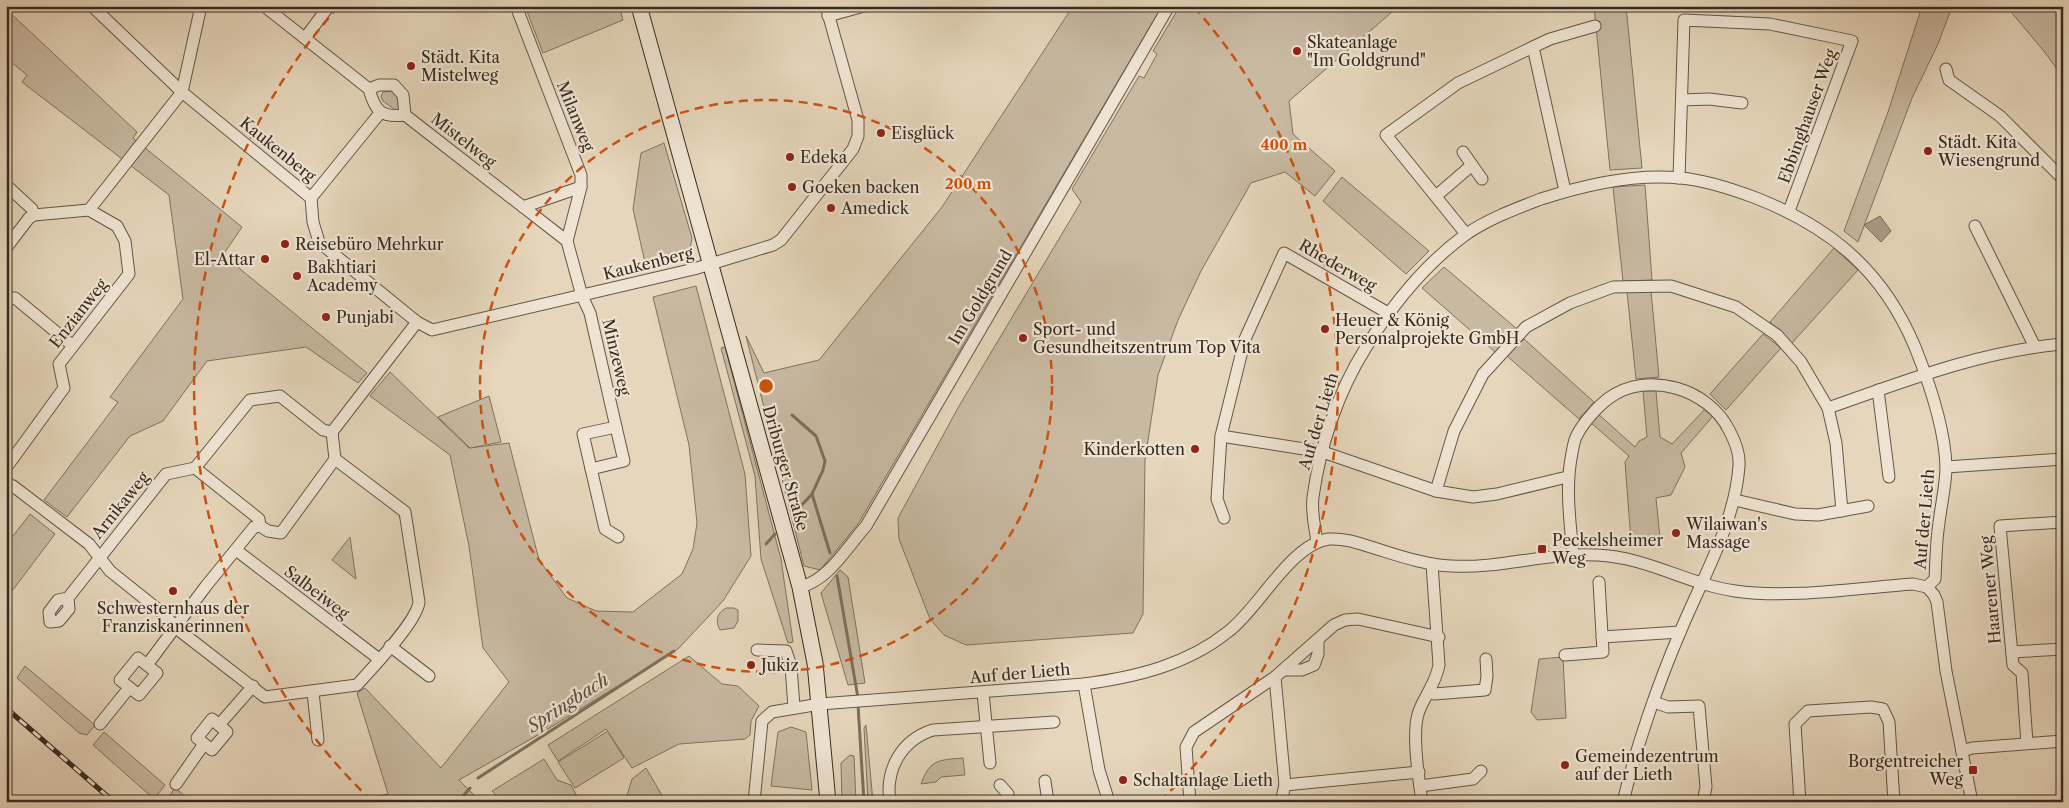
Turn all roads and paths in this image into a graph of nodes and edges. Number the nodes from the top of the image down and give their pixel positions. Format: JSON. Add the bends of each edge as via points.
{"nodes":[{"id":1,"x":92,"y":6,"type":"edge"},
{"id":2,"x":201,"y":6,"type":"edge"},
{"id":3,"x":264,"y":6,"type":"edge"},
{"id":4,"x":329,"y":6,"type":"edge"},
{"id":5,"x":516,"y":6,"type":"edge"},
{"id":6,"x":639,"y":6,"type":"edge"},
{"id":7,"x":864,"y":6,"type":"edge"},
{"id":8,"x":1169,"y":6,"type":"edge"},
{"id":9,"x":827,"y":11,"type":"edge"},
{"id":10,"x":1595,"y":26,"type":"dead end"},
{"id":11,"x":305,"y":38,"type":"junction"},
{"id":12,"x":1533,"y":47,"type":"junction"},
{"id":13,"x":1946,"y":70,"type":"dead end"},
{"id":14,"x":369,"y":89,"type":"junction"},
{"id":15,"x":182,"y":92,"type":"junction"},
{"id":16,"x":1682,"y":100,"type":"junction"},
{"id":17,"x":1742,"y":104,"type":"dead end"},
{"id":18,"x":380,"y":113,"type":"junction"},
{"id":19,"x":405,"y":115,"type":"junction"},
{"id":20,"x":1463,"y":152,"type":"dead end"},
{"id":21,"x":1472,"y":165,"type":"junction"},
{"id":22,"x":1679,"y":178,"type":"junction"},
{"id":23,"x":1482,"y":179,"type":"dead end"},
{"id":24,"x":2063,"y":179,"type":"edge"},
{"id":25,"x":6,"y":185,"type":"edge"},
{"id":26,"x":581,"y":188,"type":"junction"},
{"id":27,"x":1565,"y":191,"type":"junction"},
{"id":28,"x":1436,"y":196,"type":"junction"},
{"id":29,"x":312,"y":198,"type":"junction"},
{"id":30,"x":523,"y":206,"type":"junction"},
{"id":31,"x":89,"y":210,"type":"junction"},
{"id":32,"x":1789,"y":211,"type":"junction"},
{"id":33,"x":34,"y":215,"type":"junction"},
{"id":34,"x":1974,"y":226,"type":"dead end"},
{"id":35,"x":1466,"y":234,"type":"junction"},
{"id":36,"x":567,"y":241,"type":"junction"},
{"id":37,"x":6,"y":248,"type":"edge"},
{"id":38,"x":712,"y":264,"type":"junction"},
{"id":39,"x":582,"y":296,"type":"junction"},
{"id":40,"x":6,"y":298,"type":"edge"},
{"id":41,"x":1388,"y":313,"type":"junction"},
{"id":42,"x":417,"y":322,"type":"junction"},
{"id":43,"x":2063,"y":344,"type":"edge"},
{"id":44,"x":73,"y":346,"type":"junction"},
{"id":45,"x":2035,"y":346,"type":"junction"},
{"id":46,"x":1926,"y":374,"type":"junction"},
{"id":47,"x":1878,"y":390,"type":"junction"},
{"id":48,"x":1828,"y":408,"type":"junction"},
{"id":49,"x":616,"y":427,"type":"junction"},
{"id":50,"x":332,"y":432,"type":"junction"},
{"id":51,"x":1221,"y":436,"type":"junction"},
{"id":52,"x":1323,"y":452,"type":"junction"},
{"id":53,"x":335,"y":459,"type":"junction"},
{"id":54,"x":2063,"y":459,"type":"edge"},
{"id":55,"x":1946,"y":467,"type":"junction"},
{"id":56,"x":6,"y":468,"type":"edge"},
{"id":57,"x":194,"y":468,"type":"junction"},
{"id":58,"x":591,"y":469,"type":"junction"},
{"id":59,"x":1567,"y":477,"type":"junction"},
{"id":60,"x":1889,"y":477,"type":"dead end"},
{"id":61,"x":6,"y":483,"type":"edge"},
{"id":62,"x":1436,"y":491,"type":"junction"},
{"id":63,"x":1735,"y":500,"type":"junction"},
{"id":64,"x":1868,"y":506,"type":"dead end"},
{"id":65,"x":1842,"y":511,"type":"junction"},
{"id":66,"x":1224,"y":518,"type":"dead end"},
{"id":67,"x":2063,"y":522,"type":"edge"},
{"id":68,"x":260,"y":526,"type":"junction"},
{"id":69,"x":618,"y":537,"type":"dead end"},
{"id":70,"x":1317,"y":542,"type":"junction"},
{"id":71,"x":236,"y":550,"type":"junction"},
{"id":72,"x":1573,"y":555,"type":"junction"},
{"id":73,"x":98,"y":558,"type":"junction"},
{"id":74,"x":1432,"y":564,"type":"junction"},
{"id":75,"x":1599,"y":582,"type":"dead end"},
{"id":76,"x":1702,"y":582,"type":"junction"},
{"id":77,"x":800,"y":587,"type":"junction"},
{"id":78,"x":1927,"y":587,"type":"junction"},
{"id":79,"x":68,"y":598,"type":"dead end"},
{"id":80,"x":176,"y":628,"type":"junction"},
{"id":81,"x":1680,"y":632,"type":"junction"},
{"id":82,"x":1602,"y":637,"type":"junction"},
{"id":83,"x":1439,"y":638,"type":"junction"},
{"id":84,"x":1318,"y":640,"type":"junction"},
{"id":85,"x":390,"y":646,"type":"junction"},
{"id":86,"x":2063,"y":649,"type":"edge"},
{"id":87,"x":757,"y":650,"type":"dead end"},
{"id":88,"x":2012,"y":652,"type":"junction"},
{"id":89,"x":1565,"y":655,"type":"dead end"},
{"id":90,"x":1486,"y":658,"type":"dead end"},
{"id":91,"x":379,"y":659,"type":"junction"},
{"id":92,"x":1279,"y":673,"type":"junction"},
{"id":93,"x":429,"y":676,"type":"dead end"},
{"id":94,"x":1084,"y":684,"type":"junction"},
{"id":95,"x":252,"y":686,"type":"junction"},
{"id":96,"x":313,"y":692,"type":"junction"},
{"id":97,"x":1430,"y":692,"type":"junction"},
{"id":98,"x":983,"y":693,"type":"junction"},
{"id":99,"x":1654,"y":702,"type":"junction"},
{"id":100,"x":820,"y":704,"type":"junction"},
{"id":101,"x":794,"y":708,"type":"junction"},
{"id":102,"x":1054,"y":722,"type":"dead end"},
{"id":103,"x":100,"y":724,"type":"dead end"},
{"id":104,"x":987,"y":726,"type":"junction"},
{"id":105,"x":318,"y":740,"type":"dead end"},
{"id":106,"x":2063,"y":741,"type":"edge"},
{"id":107,"x":2027,"y":743,"type":"junction"},
{"id":108,"x":1962,"y":751,"type":"junction"},
{"id":109,"x":990,"y":763,"type":"dead end"},
{"id":110,"x":1481,"y":771,"type":"dead end"},
{"id":111,"x":1419,"y":772,"type":"junction"},
{"id":112,"x":1045,"y":781,"type":"dead end"},
{"id":113,"x":176,"y":784,"type":"dead end"},
{"id":114,"x":1000,"y":785,"type":"dead end"},
{"id":115,"x":1285,"y":785,"type":"junction"},
{"id":116,"x":1420,"y":786,"type":"junction"},
{"id":117,"x":754,"y":802,"type":"edge"},
{"id":118,"x":828,"y":802,"type":"edge"},
{"id":119,"x":890,"y":802,"type":"edge"},
{"id":120,"x":1008,"y":802,"type":"edge"},
{"id":121,"x":1048,"y":802,"type":"edge"},
{"id":122,"x":1109,"y":802,"type":"edge"},
{"id":123,"x":1190,"y":802,"type":"edge"},
{"id":124,"x":1281,"y":802,"type":"edge"},
{"id":125,"x":1422,"y":802,"type":"edge"},
{"id":126,"x":1623,"y":802,"type":"edge"},
{"id":127,"x":1703,"y":802,"type":"edge"},
{"id":128,"x":1800,"y":802,"type":"edge"},
{"id":129,"x":1894,"y":802,"type":"edge"},
{"id":130,"x":1972,"y":802,"type":"edge"}],
"edges":[{"from":1,"to":15,"type":"street","name":"Kaukenberg"},
{"from":2,"to":15,"type":"street"},
{"from":3,"to":11,"type":"street"},
{"from":4,"to":11,"type":"street"},
{"from":5,"to":26,"type":"street","name":"Milanweg","via":[[580,167]]},
{"from":6,"to":38,"type":"main road","name":"Driburger Straße"},
{"from":7,"to":9,"type":"street"},
{"from":8,"to":77,"type":"street","name":"Im Goldgrund","via":[[866,526],[826,573],[809,585]]},
{"from":9,"to":38,"type":"street","name":"Kaukenberg","via":[[858,120],[858,136],[853,148],[779,242]]},
{"from":10,"to":12,"type":"street"},
{"from":11,"to":14,"type":"street"},
{"from":12,"to":27,"type":"street"},
{"from":12,"to":28,"type":"street","via":[[1458,82],[1386,135]]},
{"from":13,"to":24,"type":"street","via":[[1949,80],[2000,116]]},
{"from":14,"to":18,"type":"street","via":[[372,102]]},
{"from":14,"to":19,"type":"street","via":[[379,85],[394,86],[403,95]]},
{"from":15,"to":29,"type":"street","name":"Kaukenberg"},
{"from":15,"to":31,"type":"street"},
{"from":16,"to":17,"type":"street"},
{"from":16,"to":22,"type":"street","name":"Ebbinghauser Weg"},
{"from":16,"to":32,"type":"street","name":"Ebbinghauser Weg","via":[[1684,20],[1770,24],[1852,41]]},
{"from":18,"to":19,"type":"street"},
{"from":18,"to":29,"type":"street"},
{"from":19,"to":30,"type":"street","name":"Mistelweg"},
{"from":20,"to":21,"type":"street"},
{"from":21,"to":23,"type":"street"},
{"from":21,"to":28,"type":"street"},
{"from":22,"to":27,"type":"street","name":"Auf der Lieth","via":[[1626,179]]},
{"from":22,"to":32,"type":"street","name":"Auf der Lieth","via":[[1732,189]]},
{"from":25,"to":33,"type":"street","via":[[32,209]]},
{"from":26,"to":30,"type":"street"},
{"from":26,"to":36,"type":"street","name":"Milanweg"},
{"from":27,"to":35,"type":"street","name":"Auf der Lieth","via":[[1506,211]]},
{"from":28,"to":35,"type":"street"},
{"from":29,"to":42,"type":"street","name":"Kaukenberg","via":[[313,222],[319,242]]},
{"from":30,"to":36,"type":"street","name":"Mistelweg"},
{"from":31,"to":33,"type":"street"},
{"from":31,"to":44,"type":"street","name":"Enzianweg","via":[[117,226],[125,241],[129,274]]},
{"from":32,"to":46,"type":"street","name":"Auf der Lieth","via":[[1846,248],[1877,280],[1904,322]]},
{"from":33,"to":37,"type":"street"},
{"from":34,"to":45,"type":"street"},
{"from":35,"to":41,"type":"street","name":"Auf der Lieth","via":[[1424,270]]},
{"from":36,"to":39,"type":"street"},
{"from":38,"to":39,"type":"street","name":"Kaukenberg"},
{"from":38,"to":77,"type":"main road","name":"Driburger Straße"},
{"from":39,"to":42,"type":"street","name":"Kaukenberg","via":[[432,330]]},
{"from":39,"to":49,"type":"street","name":"Minzeweg","via":[[590,313]]},
{"from":40,"to":44,"type":"street","via":[[15,298]]},
{"from":41,"to":51,"type":"street","name":"Rhederweg","via":[[1284,253],[1245,339]]},
{"from":41,"to":52,"type":"street","name":"Auf der Lieth","via":[[1351,371]]},
{"from":42,"to":50,"type":"street"},
{"from":43,"to":45,"type":"street"},
{"from":44,"to":56,"type":"street","name":"Enzianweg","via":[[59,364],[64,388]]},
{"from":45,"to":46,"type":"street"},
{"from":46,"to":47,"type":"street"},
{"from":46,"to":55,"type":"street","name":"Auf der Lieth","via":[[1939,421]]},
{"from":47,"to":48,"type":"street"},
{"from":47,"to":60,"type":"street"},
{"from":48,"to":62,"type":"street","via":[[1801,362],[1777,335],[1736,307],[1671,286],[1613,287],[1570,303],[1526,327],[1483,374],[1454,432]]},
{"from":48,"to":65,"type":"street","via":[[1836,443]]},
{"from":49,"to":58,"type":"street","name":"Minzeweg","via":[[624,461]]},
{"from":49,"to":58,"type":"street","via":[[583,434]]},
{"from":50,"to":53,"type":"street"},
{"from":50,"to":57,"type":"street","via":[[323,430],[280,396],[250,400]]},
{"from":51,"to":52,"type":"street"},
{"from":51,"to":66,"type":"street","name":"Rhederweg","via":[[1217,498]]},
{"from":52,"to":62,"type":"street"},
{"from":52,"to":70,"type":"street","name":"Auf der Lieth","via":[[1313,499]]},
{"from":53,"to":68,"type":"street","via":[[281,533]]},
{"from":53,"to":85,"type":"street","name":"Arnikaweg","via":[[407,516],[419,605]]},
{"from":54,"to":55,"type":"street"},
{"from":55,"to":78,"type":"street","name":"Auf der Lieth","via":[[1935,579]]},
{"from":57,"to":68,"type":"street","via":[[259,519]]},
{"from":57,"to":73,"type":"street","name":"Arnikaweg","via":[[166,474]]},
{"from":58,"to":69,"type":"street","via":[[605,528]]},
{"from":59,"to":62,"type":"street","via":[[1472,497]]},
{"from":59,"to":63,"type":"street","via":[[1576,436],[1609,398],[1647,385],[1667,386],[1687,390],[1725,421],[1735,441],[1739,463]]},
{"from":59,"to":72,"type":"street"},
{"from":61,"to":73,"type":"street","via":[[89,544]]},
{"from":63,"to":65,"type":"street","via":[[1795,514]]},
{"from":63,"to":76,"type":"street"},
{"from":64,"to":65,"type":"street"},
{"from":67,"to":88,"type":"street","name":"Haarener Weg","via":[[2000,526]]},
{"from":68,"to":71,"type":"street","via":[[254,527]]},
{"from":70,"to":74,"type":"street","via":[[1342,539]]},
{"from":70,"to":94,"type":"street","name":"Auf der Lieth","via":[[1294,559],[1247,616],[1202,650],[1155,670]]},
{"from":71,"to":80,"type":"street"},
{"from":71,"to":91,"type":"street","name":"Salbeiweg"},
{"from":72,"to":74,"type":"street","via":[[1489,566]]},
{"from":72,"to":76,"type":"street","via":[[1643,561]]},
{"from":73,"to":79,"type":"street","name":"Arnikaweg"},
{"from":73,"to":80,"type":"street","name":"Arnikaweg"},
{"from":74,"to":83,"type":"street"},
{"from":75,"to":82,"type":"street"},
{"from":76,"to":78,"type":"street","via":[[1733,591],[1757,593],[1913,584]]},
{"from":76,"to":81,"type":"street"},
{"from":77,"to":100,"type":"main road","name":"Driburger Straße"},
{"from":78,"to":108,"type":"street","name":"Auf der Lieth","via":[[1937,602],[1946,671]]},
{"from":80,"to":95,"type":"street","name":"Arnikaweg"},
{"from":80,"to":103,"type":"street","via":[[147,665],[138,658],[120,680],[130,688]]},
{"from":81,"to":82,"type":"street"},
{"from":81,"to":99,"type":"street"},
{"from":82,"to":89,"type":"street","via":[[1603,652]]},
{"from":83,"to":84,"type":"street","via":[[1358,619],[1334,625]]},
{"from":83,"to":97,"type":"street","via":[[1439,665]]},
{"from":84,"to":92,"type":"street"},
{"from":84,"to":92,"type":"street","via":[[1314,665]]},
{"from":85,"to":91,"type":"street","name":"Arnikaweg"},
{"from":85,"to":93,"type":"street"},
{"from":86,"to":88,"type":"street","name":"Haarener Weg"},
{"from":87,"to":101,"type":"street","via":[[786,651],[791,666]]},
{"from":88,"to":107,"type":"street","name":"Haarener Weg","via":[[2014,665],[2022,673]]},
{"from":90,"to":97,"type":"street","via":[[1485,690]]},
{"from":91,"to":96,"type":"street","name":"Arnikaweg","via":[[357,686]]},
{"from":92,"to":115,"type":"street"},
{"from":92,"to":123,"type":"street","via":[[1188,739]]},
{"from":94,"to":98,"type":"street","name":"Auf der Lieth"},
{"from":94,"to":122,"type":"street"},
{"from":95,"to":96,"type":"street","name":"Arnikaweg","via":[[265,697]]},
{"from":95,"to":113,"type":"street","via":[[219,725],[212,720],[197,738],[204,744]]},
{"from":96,"to":105,"type":"street"},
{"from":97,"to":111,"type":"street","via":[[1416,724]]},
{"from":98,"to":100,"type":"street","name":"Auf der Lieth"},
{"from":98,"to":104,"type":"street"},
{"from":99,"to":126,"type":"street"},
{"from":99,"to":127,"type":"street","via":[[1668,707],[1699,706],[1706,787]]},
{"from":100,"to":101,"type":"street","name":"Auf der Lieth"},
{"from":100,"to":118,"type":"main road","name":"Driburger Straße"},
{"from":101,"to":117,"type":"street","name":"Auf der Lieth","via":[[772,712],[762,721]]},
{"from":102,"to":104,"type":"street"},
{"from":104,"to":109,"type":"street"},
{"from":104,"to":119,"type":"street","via":[[932,730],[906,745],[895,759],[890,775]]},
{"from":106,"to":107,"type":"street"},
{"from":107,"to":108,"type":"street"},
{"from":108,"to":130,"type":"street","name":"Auf der Lieth"},
{"from":110,"to":116,"type":"street","via":[[1473,779]]},
{"from":111,"to":115,"type":"street"},
{"from":111,"to":116,"type":"street"},
{"from":112,"to":121,"type":"street"},
{"from":114,"to":120,"type":"street","via":[[1008,794]]},
{"from":115,"to":124,"type":"street"},
{"from":116,"to":125,"type":"street"},
{"from":128,"to":129,"type":"street","via":[[1796,724],[1801,716],[1808,711],[1871,707],[1883,709],[1889,722]]}]}
